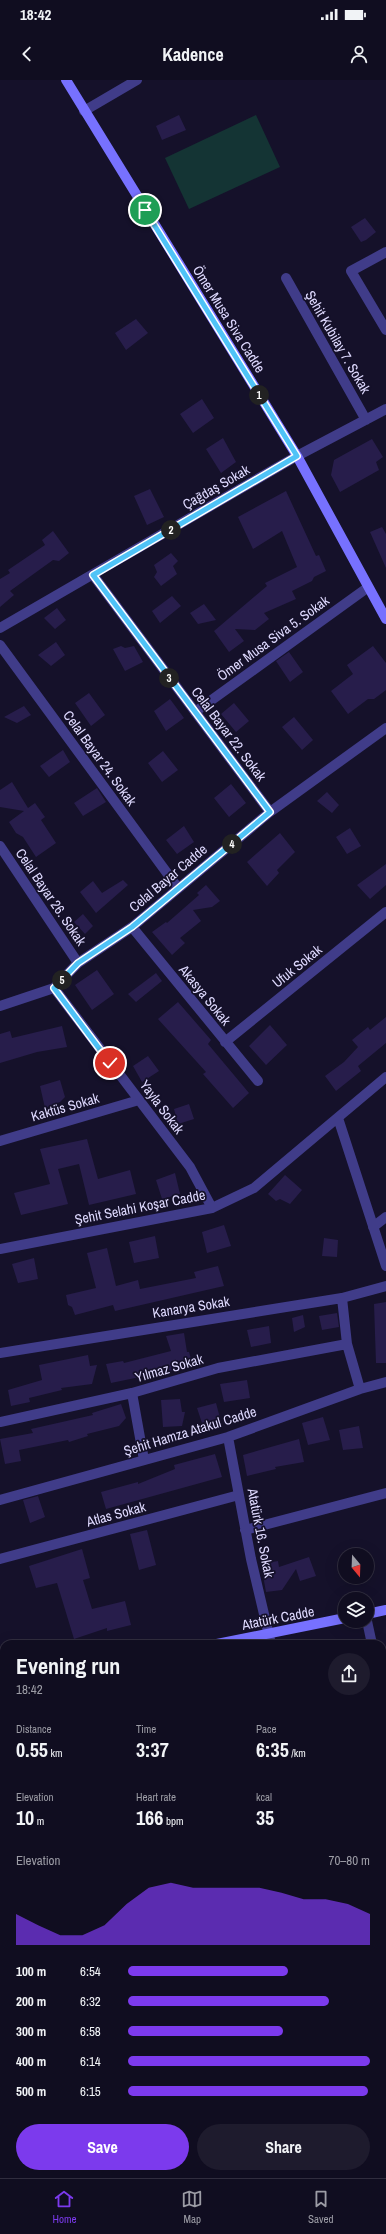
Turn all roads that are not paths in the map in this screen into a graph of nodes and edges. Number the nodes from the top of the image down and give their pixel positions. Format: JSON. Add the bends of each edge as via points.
{"nodes":[{"id":1,"x":66,"y":80,"type":"edge"},
{"id":2,"x":137,"y":80,"type":"edge"},
{"id":3,"x":84,"y":111,"type":"junction"},
{"id":4,"x":386,"y":252,"type":"edge"},
{"id":5,"x":286,"y":278,"type":"dead end"},
{"id":6,"x":386,"y":330,"type":"edge"},
{"id":7,"x":386,"y":409,"type":"edge"},
{"id":8,"x":366,"y":420,"type":"junction"},
{"id":9,"x":297,"y":456,"type":"junction"},
{"id":10,"x":93,"y":575,"type":"junction"},
{"id":11,"x":367,"y":588,"type":"junction"},
{"id":12,"x":386,"y":619,"type":"edge"},
{"id":13,"x":0,"y":628,"type":"edge"},
{"id":14,"x":0,"y":646,"type":"edge"},
{"id":15,"x":195,"y":712,"type":"junction"},
{"id":16,"x":386,"y":728,"type":"edge"},
{"id":17,"x":270,"y":812,"type":"junction"},
{"id":18,"x":0,"y":846,"type":"edge"},
{"id":19,"x":178,"y":888,"type":"junction"},
{"id":20,"x":386,"y":912,"type":"edge"},
{"id":21,"x":132,"y":927,"type":"junction"},
{"id":22,"x":78,"y":963,"type":"junction"},
{"id":23,"x":54,"y":988,"type":"junction"},
{"id":24,"x":0,"y":1006,"type":"edge"},
{"id":25,"x":224,"y":1042,"type":"junction"},
{"id":26,"x":386,"y":1077,"type":"edge"},
{"id":27,"x":258,"y":1081,"type":"dead end"},
{"id":28,"x":139,"y":1100,"type":"junction"},
{"id":29,"x":338,"y":1118,"type":"junction"},
{"id":30,"x":0,"y":1141,"type":"edge"},
{"id":31,"x":212,"y":1208,"type":"junction"},
{"id":32,"x":386,"y":1217,"type":"edge"},
{"id":33,"x":373,"y":1227,"type":"junction"},
{"id":34,"x":0,"y":1249,"type":"edge"},
{"id":35,"x":386,"y":1266,"type":"edge"},
{"id":36,"x":386,"y":1286,"type":"edge"},
{"id":37,"x":342,"y":1298,"type":"junction"},
{"id":38,"x":347,"y":1344,"type":"junction"},
{"id":39,"x":0,"y":1352,"type":"edge"},
{"id":40,"x":386,"y":1382,"type":"edge"},
{"id":41,"x":360,"y":1389,"type":"junction"},
{"id":42,"x":132,"y":1393,"type":"junction"},
{"id":43,"x":0,"y":1422,"type":"edge"},
{"id":44,"x":228,"y":1437,"type":"junction"},
{"id":45,"x":144,"y":1460,"type":"junction"},
{"id":46,"x":386,"y":1494,"type":"edge"},
{"id":47,"x":239,"y":1495,"type":"junction"},
{"id":48,"x":0,"y":1500,"type":"edge"},
{"id":49,"x":245,"y":1530,"type":"junction"},
{"id":50,"x":0,"y":1559,"type":"edge"},
{"id":51,"x":386,"y":1610,"type":"edge"},
{"id":52,"x":374,"y":1613,"type":"edge"},
{"id":53,"x":338,"y":1619,"type":"edge"},
{"id":54,"x":369,"y":1628,"type":"edge"},
{"id":55,"x":270,"y":1634,"type":"junction"},
{"id":56,"x":238,"y":1640,"type":"edge"},
{"id":57,"x":271,"y":1640,"type":"edge"},
{"id":58,"x":371,"y":1640,"type":"edge"}],
"edges":[{"from":1,"to":3,"type":"main road","name":"Ömer Musa Siva Cadde"},
{"from":2,"to":3,"type":"street"},
{"from":3,"to":9,"type":"main road","name":"Ömer Musa Siva Cadde"},
{"from":4,"to":6,"type":"street","via":[[352,271]]},
{"from":5,"to":8,"type":"street","name":"Şehit Kubilay 7. Sokak"},
{"from":7,"to":8,"type":"street","name":"Çağdaş Sokak"},
{"from":8,"to":9,"type":"street","name":"Çağdaş Sokak"},
{"from":9,"to":10,"type":"street","name":"Çağdaş Sokak"},
{"from":9,"to":11,"type":"main road","name":"Ömer Musa Siva Cadde"},
{"from":10,"to":13,"type":"street","name":"Çağdaş Sokak"},
{"from":10,"to":15,"type":"street","name":"Celal Bayar 22. Sokak"},
{"from":11,"to":12,"type":"main road","name":"Ömer Musa Siva Cadde"},
{"from":11,"to":15,"type":"street","name":"Ömer Musa Siva 5. Sokak"},
{"from":14,"to":19,"type":"street","name":"Celal Bayar 24. Sokak"},
{"from":15,"to":17,"type":"street","name":"Celal Bayar 22. Sokak"},
{"from":16,"to":17,"type":"street","name":"Celal Bayar Cadde"},
{"from":17,"to":19,"type":"street","name":"Celal Bayar Cadde"},
{"from":18,"to":22,"type":"street","name":"Celal Bayar 26. Sokak"},
{"from":19,"to":21,"type":"street","name":"Celal Bayar Cadde"},
{"from":20,"to":25,"type":"street","name":"Ufuk Sokak"},
{"from":21,"to":22,"type":"street","name":"Celal Bayar Cadde"},
{"from":21,"to":25,"type":"street","name":"Akasya Sokak"},
{"from":22,"to":23,"type":"street","name":"Celal Bayar Cadde"},
{"from":23,"to":24,"type":"street","name":"Celal Bayar Cadde"},
{"from":23,"to":28,"type":"street","name":"Yayla Sokak"},
{"from":25,"to":27,"type":"street","name":"Akasya Sokak"},
{"from":26,"to":29,"type":"street","name":"Şehit Selahi Koşar Cadde"},
{"from":28,"to":30,"type":"street","name":"Kaktüs Sokak"},
{"from":28,"to":31,"type":"street","name":"Yayla Sokak","via":[[190,1167]]},
{"from":29,"to":31,"type":"street","name":"Şehit Selahi Koşar Cadde","via":[[254,1188]]},
{"from":29,"to":33,"type":"street"},
{"from":31,"to":34,"type":"street","name":"Şehit Selahi Koşar Cadde"},
{"from":32,"to":33,"type":"street"},
{"from":33,"to":35,"type":"street"},
{"from":36,"to":37,"type":"street","name":"Kanarya Sokak"},
{"from":37,"to":38,"type":"street"},
{"from":37,"to":39,"type":"street","name":"Kanarya Sokak"},
{"from":38,"to":41,"type":"street"},
{"from":38,"to":42,"type":"street","name":"Yılmaz Sokak","via":[[218,1368]]},
{"from":40,"to":41,"type":"street","name":"Şehit Hamza Atakul Cadde"},
{"from":41,"to":44,"type":"street","name":"Şehit Hamza Atakul Cadde"},
{"from":42,"to":43,"type":"street","name":"Yılmaz Sokak"},
{"from":42,"to":45,"type":"street"},
{"from":44,"to":45,"type":"street","name":"Şehit Hamza Atakul Cadde"},
{"from":44,"to":47,"type":"street","name":"Atatürk 16. Sokak"},
{"from":45,"to":48,"type":"street","name":"Şehit Hamza Atakul Cadde"},
{"from":46,"to":49,"type":"street"},
{"from":47,"to":49,"type":"street","name":"Atatürk 16. Sokak"},
{"from":47,"to":50,"type":"street","name":"Atlas Sokak"},
{"from":49,"to":55,"type":"street","name":"Atatürk 16. Sokak"},
{"from":51,"to":52,"type":"main road"},
{"from":53,"to":55,"type":"main road","name":"Atatürk Cadde"},
{"from":54,"to":58,"type":"street"},
{"from":55,"to":56,"type":"main road","name":"Atatürk Cadde"},
{"from":55,"to":57,"type":"street","name":"Atatürk 16. Sokak"}]}
